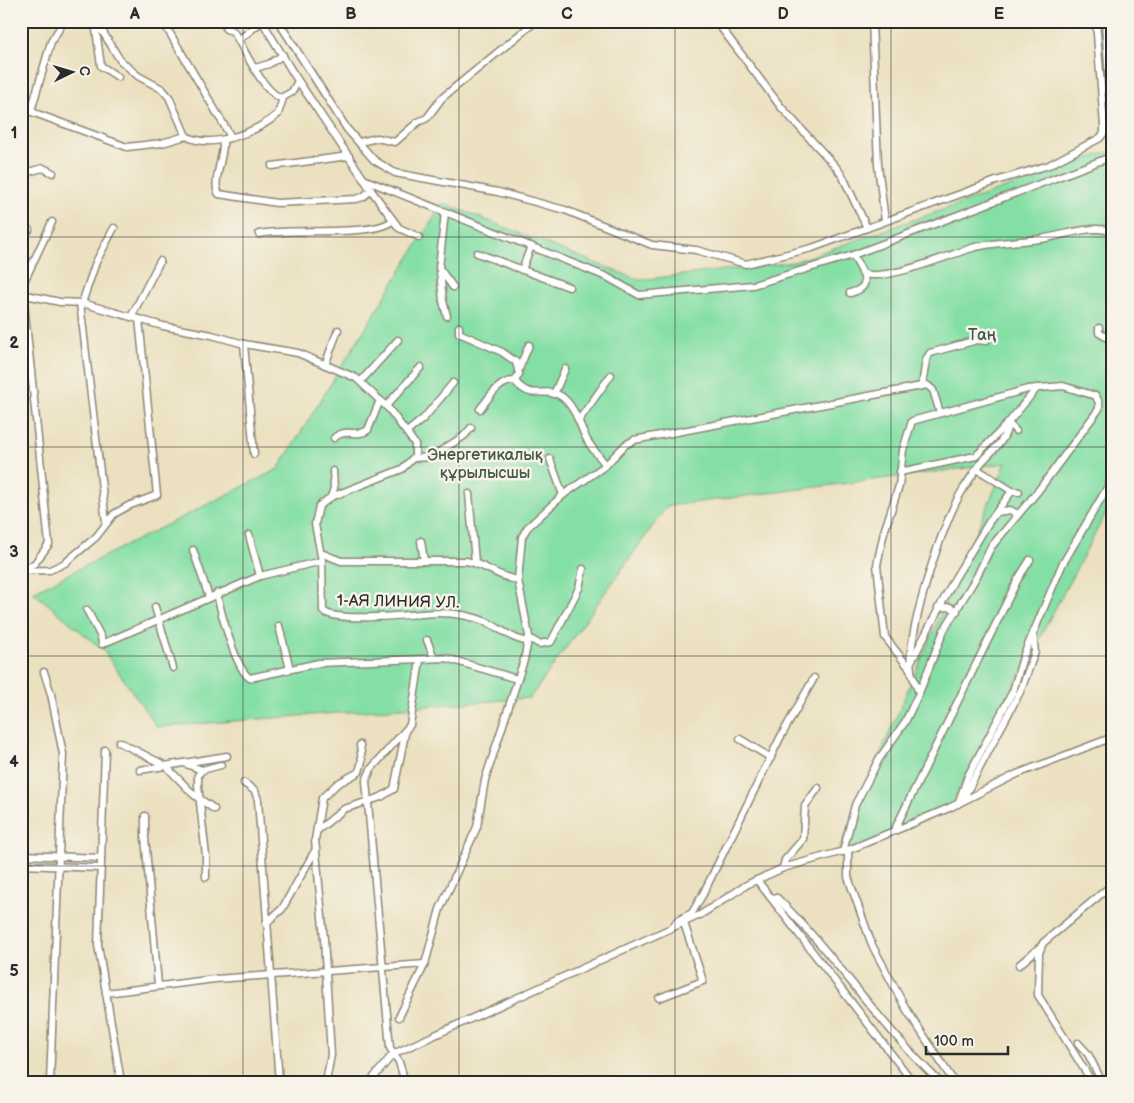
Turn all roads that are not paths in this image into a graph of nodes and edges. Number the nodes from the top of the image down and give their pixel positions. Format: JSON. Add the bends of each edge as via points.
{"nodes":[{"id":1,"x":64,"y":21,"type":"edge"},
{"id":2,"x":262,"y":21,"type":"edge"},
{"id":3,"x":278,"y":21,"type":"edge"},
{"id":4,"x":536,"y":21,"type":"edge"},
{"id":5,"x":716,"y":21,"type":"edge"},
{"id":6,"x":872,"y":21,"type":"edge"},
{"id":7,"x":1096,"y":21,"type":"edge"},
{"id":8,"x":1105,"y":21,"type":"edge"},
{"id":9,"x":96,"y":22,"type":"edge"},
{"id":10,"x":226,"y":29,"type":"dead end"},
{"id":11,"x":239,"y":40,"type":"junction"},
{"id":12,"x":282,"y":55,"type":"junction"},
{"id":13,"x":255,"y":68,"type":"junction"},
{"id":14,"x":118,"y":77,"type":"dead end"},
{"id":15,"x":298,"y":81,"type":"junction"},
{"id":16,"x":283,"y":98,"type":"junction"},
{"id":17,"x":21,"y":108,"type":"edge"},
{"id":18,"x":30,"y":111,"type":"junction"},
{"id":19,"x":1113,"y":134,"type":"edge"},
{"id":20,"x":186,"y":136,"type":"junction"},
{"id":21,"x":231,"y":137,"type":"junction"},
{"id":22,"x":223,"y":140,"type":"junction"},
{"id":23,"x":360,"y":142,"type":"junction"},
{"id":24,"x":349,"y":156,"type":"junction"},
{"id":25,"x":1113,"y":156,"type":"edge"},
{"id":26,"x":272,"y":166,"type":"dead end"},
{"id":27,"x":21,"y":170,"type":"edge"},
{"id":28,"x":53,"y":173,"type":"dead end"},
{"id":29,"x":363,"y":179,"type":"junction"},
{"id":30,"x":371,"y":190,"type":"junction"},
{"id":31,"x":445,"y":212,"type":"junction"},
{"id":32,"x":393,"y":220,"type":"junction"},
{"id":33,"x":885,"y":221,"type":"junction"},
{"id":34,"x":52,"y":222,"type":"dead end"},
{"id":35,"x":21,"y":226,"type":"edge"},
{"id":36,"x":114,"y":228,"type":"dead end"},
{"id":37,"x":867,"y":228,"type":"junction"},
{"id":38,"x":29,"y":230,"type":"dead end"},
{"id":39,"x":1107,"y":230,"type":"dead end"},
{"id":40,"x":259,"y":234,"type":"dead end"},
{"id":41,"x":419,"y":237,"type":"dead end"},
{"id":42,"x":531,"y":246,"type":"junction"},
{"id":43,"x":477,"y":253,"type":"dead end"},
{"id":44,"x":853,"y":255,"type":"junction"},
{"id":45,"x":160,"y":261,"type":"dead end"},
{"id":46,"x":522,"y":270,"type":"junction"},
{"id":47,"x":440,"y":271,"type":"junction"},
{"id":48,"x":862,"y":273,"type":"junction"},
{"id":49,"x":453,"y":287,"type":"dead end"},
{"id":50,"x":569,"y":287,"type":"dead end"},
{"id":51,"x":22,"y":292,"type":"edge"},
{"id":52,"x":850,"y":293,"type":"dead end"},
{"id":53,"x":81,"y":303,"type":"junction"},
{"id":54,"x":447,"y":316,"type":"dead end"},
{"id":55,"x":131,"y":317,"type":"junction"},
{"id":56,"x":139,"y":319,"type":"junction"},
{"id":57,"x":459,"y":328,"type":"dead end"},
{"id":58,"x":1098,"y":328,"type":"dead end"},
{"id":59,"x":338,"y":330,"type":"dead end"},
{"id":60,"x":398,"y":340,"type":"dead end"},
{"id":61,"x":986,"y":341,"type":"dead end"},
{"id":62,"x":1113,"y":341,"type":"edge"},
{"id":63,"x":244,"y":344,"type":"junction"},
{"id":64,"x":530,"y":345,"type":"dead end"},
{"id":65,"x":324,"y":365,"type":"junction"},
{"id":66,"x":421,"y":367,"type":"dead end"},
{"id":67,"x":519,"y":369,"type":"junction"},
{"id":68,"x":565,"y":369,"type":"dead end"},
{"id":69,"x":611,"y":375,"type":"dead end"},
{"id":70,"x":361,"y":380,"type":"junction"},
{"id":71,"x":515,"y":381,"type":"junction"},
{"id":72,"x":453,"y":383,"type":"dead end"},
{"id":73,"x":922,"y":386,"type":"junction"},
{"id":74,"x":1037,"y":388,"type":"junction"},
{"id":75,"x":554,"y":394,"type":"junction"},
{"id":76,"x":380,"y":400,"type":"junction"},
{"id":77,"x":386,"y":406,"type":"junction"},
{"id":78,"x":480,"y":409,"type":"dead end"},
{"id":79,"x":940,"y":413,"type":"junction"},
{"id":80,"x":579,"y":420,"type":"junction"},
{"id":81,"x":1008,"y":424,"type":"junction"},
{"id":82,"x":471,"y":428,"type":"dead end"},
{"id":83,"x":1016,"y":431,"type":"dead end"},
{"id":84,"x":407,"y":432,"type":"junction"},
{"id":85,"x":334,"y":438,"type":"dead end"},
{"id":86,"x":254,"y":454,"type":"dead end"},
{"id":87,"x":414,"y":458,"type":"junction"},
{"id":88,"x":550,"y":459,"type":"dead end"},
{"id":89,"x":606,"y":465,"type":"junction"},
{"id":90,"x":977,"y":469,"type":"junction"},
{"id":91,"x":333,"y":471,"type":"dead end"},
{"id":92,"x":900,"y":472,"type":"junction"},
{"id":93,"x":1113,"y":478,"type":"edge"},
{"id":94,"x":1012,"y":491,"type":"junction"},
{"id":95,"x":1020,"y":492,"type":"dead end"},
{"id":96,"x":469,"y":494,"type":"dead end"},
{"id":97,"x":563,"y":495,"type":"junction"},
{"id":98,"x":331,"y":498,"type":"junction"},
{"id":99,"x":997,"y":512,"type":"junction"},
{"id":100,"x":1018,"y":514,"type":"junction"},
{"id":101,"x":106,"y":522,"type":"junction"},
{"id":102,"x":249,"y":535,"type":"dead end"},
{"id":103,"x":421,"y":541,"type":"dead end"},
{"id":104,"x":193,"y":550,"type":"dead end"},
{"id":105,"x":321,"y":553,"type":"junction"},
{"id":106,"x":1030,"y":560,"type":"dead end"},
{"id":107,"x":322,"y":561,"type":"junction"},
{"id":108,"x":424,"y":561,"type":"junction"},
{"id":109,"x":475,"y":562,"type":"junction"},
{"id":110,"x":583,"y":569,"type":"dead end"},
{"id":111,"x":23,"y":570,"type":"edge"},
{"id":112,"x":260,"y":576,"type":"junction"},
{"id":113,"x":518,"y":580,"type":"junction"},
{"id":114,"x":217,"y":593,"type":"junction"},
{"id":115,"x":209,"y":597,"type":"junction"},
{"id":116,"x":155,"y":608,"type":"dead end"},
{"id":117,"x":938,"y":608,"type":"junction"},
{"id":118,"x":87,"y":610,"type":"dead end"},
{"id":119,"x":957,"y":611,"type":"junction"},
{"id":120,"x":159,"y":618,"type":"junction"},
{"id":121,"x":279,"y":626,"type":"dead end"},
{"id":122,"x":1033,"y":634,"type":"junction"},
{"id":123,"x":427,"y":640,"type":"dead end"},
{"id":124,"x":529,"y":640,"type":"junction"},
{"id":125,"x":434,"y":658,"type":"junction"},
{"id":126,"x":420,"y":660,"type":"junction"},
{"id":127,"x":910,"y":664,"type":"junction"},
{"id":128,"x":174,"y":668,"type":"dead end"},
{"id":129,"x":290,"y":669,"type":"junction"},
{"id":130,"x":44,"y":672,"type":"dead end"},
{"id":131,"x":912,"y":672,"type":"junction"},
{"id":132,"x":814,"y":678,"type":"dead end"},
{"id":133,"x":517,"y":679,"type":"junction"},
{"id":134,"x":919,"y":693,"type":"junction"},
{"id":135,"x":1019,"y":694,"type":"junction"},
{"id":136,"x":1010,"y":699,"type":"junction"},
{"id":137,"x":406,"y":732,"type":"junction"},
{"id":138,"x":1113,"y":737,"type":"edge"},
{"id":139,"x":740,"y":739,"type":"dead end"},
{"id":140,"x":119,"y":742,"type":"dead end"},
{"id":141,"x":360,"y":745,"type":"dead end"},
{"id":142,"x":105,"y":750,"type":"dead end"},
{"id":143,"x":226,"y":756,"type":"dead end"},
{"id":144,"x":771,"y":758,"type":"junction"},
{"id":145,"x":186,"y":764,"type":"junction"},
{"id":146,"x":221,"y":765,"type":"dead end"},
{"id":147,"x":166,"y":766,"type":"junction"},
{"id":148,"x":140,"y":770,"type":"dead end"},
{"id":149,"x":202,"y":770,"type":"junction"},
{"id":150,"x":244,"y":783,"type":"dead end"},
{"id":151,"x":818,"y":788,"type":"dead end"},
{"id":152,"x":198,"y":798,"type":"junction"},
{"id":153,"x":368,"y":802,"type":"junction"},
{"id":154,"x":960,"y":803,"type":"junction"},
{"id":155,"x":214,"y":809,"type":"dead end"},
{"id":156,"x":145,"y":816,"type":"dead end"},
{"id":157,"x":318,"y":830,"type":"junction"},
{"id":158,"x":894,"y":830,"type":"junction"},
{"id":159,"x":316,"y":850,"type":"junction"},
{"id":160,"x":846,"y":851,"type":"junction"},
{"id":161,"x":21,"y":855,"type":"edge"},
{"id":162,"x":59,"y":856,"type":"junction"},
{"id":163,"x":101,"y":858,"type":"junction"},
{"id":164,"x":21,"y":865,"type":"edge"},
{"id":165,"x":58,"y":866,"type":"junction"},
{"id":166,"x":100,"y":868,"type":"junction"},
{"id":167,"x":783,"y":868,"type":"junction"},
{"id":168,"x":206,"y":877,"type":"dead end"},
{"id":169,"x":758,"y":880,"type":"junction"},
{"id":170,"x":1113,"y":884,"type":"edge"},
{"id":171,"x":770,"y":898,"type":"junction"},
{"id":172,"x":266,"y":922,"type":"junction"},
{"id":173,"x":684,"y":923,"type":"junction"},
{"id":174,"x":673,"y":927,"type":"junction"},
{"id":175,"x":1040,"y":947,"type":"junction"},
{"id":176,"x":426,"y":964,"type":"junction"},
{"id":177,"x":1019,"y":965,"type":"dead end"},
{"id":178,"x":384,"y":967,"type":"junction"},
{"id":179,"x":326,"y":971,"type":"junction"},
{"id":180,"x":270,"y":976,"type":"junction"},
{"id":181,"x":158,"y":985,"type":"junction"},
{"id":182,"x":106,"y":992,"type":"junction"},
{"id":183,"x":659,"y":998,"type":"dead end"},
{"id":184,"x":399,"y":1017,"type":"dead end"},
{"id":185,"x":1078,"y":1043,"type":"dead end"},
{"id":186,"x":392,"y":1054,"type":"junction"},
{"id":187,"x":50,"y":1082,"type":"edge"},
{"id":188,"x":121,"y":1082,"type":"edge"},
{"id":189,"x":279,"y":1082,"type":"edge"},
{"id":190,"x":326,"y":1082,"type":"edge"},
{"id":191,"x":370,"y":1082,"type":"edge"},
{"id":192,"x":405,"y":1082,"type":"edge"},
{"id":193,"x":913,"y":1082,"type":"edge"},
{"id":194,"x":940,"y":1082,"type":"edge"},
{"id":195,"x":954,"y":1082,"type":"edge"},
{"id":196,"x":1092,"y":1082,"type":"edge"},
{"id":197,"x":1102,"y":1082,"type":"edge"}],
"edges":[{"from":1,"to":18,"type":"street","via":[[51,42]]},
{"from":2,"to":11,"type":"street"},
{"from":2,"to":12,"type":"street"},
{"from":3,"to":23,"type":"street","via":[[337,116]]},
{"from":4,"to":23,"type":"street","via":[[442,98],[427,118],[394,142],[377,138]]},
{"from":5,"to":37,"type":"street","via":[[795,125],[836,167]]},
{"from":6,"to":33,"type":"street","via":[[876,138]]},
{"from":7,"to":33,"type":"street","via":[[1104,126],[1100,138],[1049,165]]},
{"from":8,"to":19,"type":"street"},
{"from":9,"to":14,"type":"street","via":[[101,66]]},
{"from":9,"to":20,"type":"street","via":[[120,60],[169,97]]},
{"from":9,"to":21,"type":"street","via":[[165,25]]},
{"from":10,"to":11,"type":"street","via":[[234,31]]},
{"from":11,"to":13,"type":"street"},
{"from":12,"to":13,"type":"street"},
{"from":12,"to":15,"type":"street"},
{"from":13,"to":16,"type":"street","via":[[271,93]]},
{"from":15,"to":16,"type":"street","via":[[292,92]]},
{"from":15,"to":24,"type":"street"},
{"from":16,"to":21,"type":"street","via":[[281,110],[274,118]]},
{"from":17,"to":18,"type":"street"},
{"from":18,"to":20,"type":"street","via":[[127,147]]},
{"from":20,"to":22,"type":"street","via":[[205,142]]},
{"from":21,"to":22,"type":"street"},
{"from":22,"to":30,"type":"street","via":[[216,184],[218,194],[277,203],[356,199]]},
{"from":23,"to":37,"type":"street","via":[[374,160],[394,173],[498,192],[574,214],[652,245],[696,250],[746,264],[784,257]]},
{"from":24,"to":26,"type":"street"},
{"from":24,"to":29,"type":"street"},
{"from":25,"to":44,"type":"street"},
{"from":27,"to":28,"type":"street","via":[[28,172],[43,168]]},
{"from":29,"to":30,"type":"street"},
{"from":29,"to":31,"type":"street"},
{"from":30,"to":32,"type":"street"},
{"from":31,"to":42,"type":"street"},
{"from":31,"to":47,"type":"street"},
{"from":32,"to":40,"type":"street","via":[[386,226],[370,228]]},
{"from":32,"to":41,"type":"street","via":[[404,231]]},
{"from":33,"to":37,"type":"street"},
{"from":34,"to":51,"type":"street"},
{"from":35,"to":38,"type":"street"},
{"from":36,"to":53,"type":"street","via":[[96,262]]},
{"from":39,"to":48,"type":"street","via":[[1092,228],[1040,239],[987,245],[916,268],[875,275]]},
{"from":42,"to":44,"type":"street","via":[[607,277],[639,295],[753,285]]},
{"from":42,"to":46,"type":"street"},
{"from":43,"to":46,"type":"street"},
{"from":44,"to":48,"type":"street"},
{"from":45,"to":55,"type":"street"},
{"from":46,"to":50,"type":"street"},
{"from":47,"to":49,"type":"street"},
{"from":47,"to":54,"type":"street"},
{"from":48,"to":52,"type":"street","via":[[864,287]]},
{"from":51,"to":53,"type":"street","via":[[60,302]]},
{"from":51,"to":111,"type":"street","via":[[49,544],[35,563]]},
{"from":53,"to":55,"type":"street"},
{"from":53,"to":101,"type":"street"},
{"from":55,"to":56,"type":"street"},
{"from":56,"to":63,"type":"street"},
{"from":56,"to":101,"type":"street","via":[[157,495],[121,509]]},
{"from":57,"to":67,"type":"street","via":[[459,332],[511,358]]},
{"from":58,"to":62,"type":"street","via":[[1099,334]]},
{"from":59,"to":65,"type":"street"},
{"from":60,"to":70,"type":"street"},
{"from":61,"to":73,"type":"street","via":[[977,340],[930,353]]},
{"from":63,"to":65,"type":"street","via":[[298,353]]},
{"from":63,"to":86,"type":"street"},
{"from":64,"to":67,"type":"street"},
{"from":65,"to":70,"type":"street"},
{"from":66,"to":77,"type":"street"},
{"from":67,"to":71,"type":"street"},
{"from":68,"to":75,"type":"street"},
{"from":69,"to":80,"type":"street"},
{"from":70,"to":76,"type":"street"},
{"from":71,"to":75,"type":"street","via":[[526,392]]},
{"from":71,"to":78,"type":"street","via":[[505,382]]},
{"from":72,"to":84,"type":"street","via":[[424,418]]},
{"from":73,"to":79,"type":"street","via":[[932,387]]},
{"from":73,"to":89,"type":"street","via":[[634,440]]},
{"from":74,"to":79,"type":"street"},
{"from":74,"to":81,"type":"street"},
{"from":74,"to":100,"type":"street","via":[[1068,386],[1096,396],[1100,406]]},
{"from":75,"to":80,"type":"street","via":[[564,399]]},
{"from":76,"to":77,"type":"street"},
{"from":76,"to":85,"type":"street","via":[[368,430],[342,432]]},
{"from":77,"to":84,"type":"street"},
{"from":79,"to":92,"type":"street","via":[[912,421]]},
{"from":80,"to":89,"type":"street","via":[[588,441]]},
{"from":81,"to":83,"type":"street"},
{"from":81,"to":90,"type":"street","via":[[1005,437]]},
{"from":81,"to":92,"type":"street","via":[[976,456]]},
{"from":82,"to":87,"type":"street","via":[[431,457]]},
{"from":84,"to":87,"type":"street","via":[[415,444]]},
{"from":87,"to":98,"type":"street","via":[[392,474]]},
{"from":88,"to":97,"type":"street"},
{"from":89,"to":97,"type":"street"},
{"from":90,"to":94,"type":"street"},
{"from":90,"to":127,"type":"street","via":[[958,497],[933,563],[918,615]]},
{"from":91,"to":98,"type":"street"},
{"from":92,"to":131,"type":"street","via":[[877,565],[885,637]]},
{"from":93,"to":122,"type":"street","via":[[1062,565]]},
{"from":94,"to":95,"type":"street"},
{"from":94,"to":99,"type":"street"},
{"from":96,"to":109,"type":"street"},
{"from":97,"to":113,"type":"street","via":[[522,536]]},
{"from":98,"to":105,"type":"street","via":[[319,506],[315,517]]},
{"from":99,"to":100,"type":"street","via":[[1010,510]]},
{"from":99,"to":117,"type":"street"},
{"from":100,"to":119,"type":"street","via":[[991,547]]},
{"from":101,"to":111,"type":"street","via":[[96,537],[65,563],[50,570]]},
{"from":102,"to":112,"type":"street"},
{"from":103,"to":108,"type":"street"},
{"from":104,"to":115,"type":"street"},
{"from":105,"to":107,"type":"street"},
{"from":105,"to":108,"type":"street","via":[[341,561]]},
{"from":106,"to":158,"type":"street","via":[[1018,578]]},
{"from":107,"to":112,"type":"street"},
{"from":107,"to":124,"type":"street","name":"1-АЯ ЛИНИЯ УЛ.","via":[[323,611],[331,615],[457,615],[488,623],[519,639]]},
{"from":108,"to":109,"type":"street"},
{"from":109,"to":113,"type":"street"},
{"from":110,"to":124,"type":"street","name":"1-АЯ ЛИНИЯ УЛ.","via":[[579,588],[551,642],[539,644]]},
{"from":112,"to":114,"type":"street"},
{"from":113,"to":124,"type":"street"},
{"from":114,"to":115,"type":"street"},
{"from":114,"to":129,"type":"street","via":[[227,630],[247,676],[255,678]]},
{"from":115,"to":120,"type":"street"},
{"from":116,"to":120,"type":"street"},
{"from":117,"to":119,"type":"street","via":[[950,607]]},
{"from":117,"to":127,"type":"street"},
{"from":118,"to":120,"type":"street","via":[[102,644]]},
{"from":119,"to":134,"type":"street","via":[[940,639]]},
{"from":120,"to":128,"type":"street"},
{"from":121,"to":129,"type":"street"},
{"from":122,"to":135,"type":"street","via":[[1035,652]]},
{"from":122,"to":136,"type":"street"},
{"from":123,"to":125,"type":"street"},
{"from":124,"to":133,"type":"street"},
{"from":125,"to":126,"type":"street"},
{"from":125,"to":133,"type":"street","via":[[459,661]]},
{"from":126,"to":129,"type":"street","via":[[318,663]]},
{"from":126,"to":137,"type":"street","via":[[411,720]]},
{"from":127,"to":131,"type":"street"},
{"from":130,"to":162,"type":"street","via":[[63,754]]},
{"from":131,"to":134,"type":"street"},
{"from":132,"to":144,"type":"street"},
{"from":133,"to":176,"type":"street","via":[[485,780],[477,827],[442,903]]},
{"from":134,"to":160,"type":"street","via":[[905,722],[876,763],[855,805]]},
{"from":135,"to":136,"type":"street"},
{"from":135,"to":154,"type":"street"},
{"from":136,"to":154,"type":"street","via":[[968,776]]},
{"from":137,"to":153,"type":"street","via":[[369,772],[366,781]]},
{"from":137,"to":153,"type":"street","via":[[394,789]]},
{"from":138,"to":154,"type":"street","via":[[1017,774]]},
{"from":139,"to":144,"type":"street"},
{"from":140,"to":147,"type":"street"},
{"from":141,"to":157,"type":"street","via":[[362,761],[359,772],[337,784],[322,798]]},
{"from":142,"to":163,"type":"street"},
{"from":143,"to":145,"type":"street"},
{"from":144,"to":174,"type":"street","via":[[695,908],[689,916],[677,920]]},
{"from":145,"to":147,"type":"street"},
{"from":145,"to":149,"type":"street"},
{"from":146,"to":149,"type":"street"},
{"from":147,"to":148,"type":"street"},
{"from":147,"to":152,"type":"street"},
{"from":149,"to":152,"type":"street","via":[[198,775]]},
{"from":150,"to":172,"type":"street","via":[[257,796]]},
{"from":151,"to":167,"type":"street","via":[[806,806],[803,839],[785,860]]},
{"from":152,"to":155,"type":"street"},
{"from":152,"to":168,"type":"street"},
{"from":153,"to":157,"type":"street","via":[[344,809]]},
{"from":153,"to":178,"type":"street"},
{"from":154,"to":158,"type":"street"},
{"from":156,"to":181,"type":"street"},
{"from":157,"to":159,"type":"street"},
{"from":158,"to":160,"type":"street"},
{"from":159,"to":172,"type":"street","via":[[282,909]]},
{"from":159,"to":179,"type":"street"},
{"from":160,"to":167,"type":"street"},
{"from":160,"to":195,"type":"street","via":[[848,877],[872,945],[904,1007]]},
{"from":161,"to":162,"type":"street"},
{"from":162,"to":163,"type":"street"},
{"from":162,"to":165,"type":"street"},
{"from":163,"to":166,"type":"street"},
{"from":164,"to":165,"type":"street"},
{"from":165,"to":166,"type":"street"},
{"from":165,"to":187,"type":"street"},
{"from":166,"to":182,"type":"street","via":[[98,945]]},
{"from":167,"to":169,"type":"street"},
{"from":169,"to":171,"type":"street"},
{"from":169,"to":173,"type":"street"},
{"from":170,"to":175,"type":"street"},
{"from":171,"to":193,"type":"street"},
{"from":171,"to":194,"type":"street","via":[[777,898],[788,908],[835,960],[892,1033]]},
{"from":172,"to":180,"type":"street"},
{"from":173,"to":174,"type":"street"},
{"from":173,"to":183,"type":"street","via":[[703,982]]},
{"from":174,"to":186,"type":"street"},
{"from":175,"to":177,"type":"street"},
{"from":175,"to":196,"type":"street","via":[[1038,995]]},
{"from":176,"to":178,"type":"street"},
{"from":176,"to":184,"type":"street"},
{"from":178,"to":179,"type":"street"},
{"from":178,"to":186,"type":"street"},
{"from":179,"to":180,"type":"street"},
{"from":179,"to":190,"type":"street","via":[[331,1055]]},
{"from":180,"to":181,"type":"street"},
{"from":180,"to":189,"type":"street"},
{"from":181,"to":182,"type":"street"},
{"from":182,"to":188,"type":"street"},
{"from":185,"to":197,"type":"street","via":[[1088,1054]]},
{"from":186,"to":191,"type":"street"},
{"from":186,"to":192,"type":"street","via":[[399,1062]]}]}
